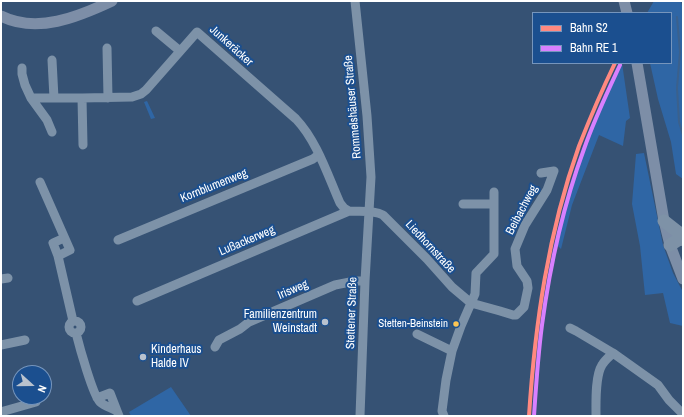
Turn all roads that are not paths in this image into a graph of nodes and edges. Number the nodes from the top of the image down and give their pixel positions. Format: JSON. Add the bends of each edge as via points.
{"nodes":[{"id":1,"x":112,"y":1,"type":"edge"},
{"id":2,"x":355,"y":1,"type":"edge"},
{"id":3,"x":624,"y":1,"type":"edge"},
{"id":4,"x":627,"y":12,"type":"edge"},
{"id":5,"x":1,"y":16,"type":"edge"},
{"id":6,"x":156,"y":31,"type":"dead end"},
{"id":7,"x":107,"y":48,"type":"dead end"},
{"id":8,"x":180,"y":51,"type":"junction"},
{"id":9,"x":52,"y":60,"type":"dead end"},
{"id":10,"x":637,"y":64,"type":"edge"},
{"id":11,"x":22,"y":68,"type":"dead end"},
{"id":12,"x":31,"y":98,"type":"junction"},
{"id":13,"x":54,"y":98,"type":"junction"},
{"id":14,"x":82,"y":98,"type":"junction"},
{"id":15,"x":108,"y":98,"type":"junction"},
{"id":16,"x":52,"y":132,"type":"dead end"},
{"id":17,"x":83,"y":145,"type":"dead end"},
{"id":18,"x":318,"y":155,"type":"junction"},
{"id":19,"x":541,"y":173,"type":"dead end"},
{"id":20,"x":40,"y":182,"type":"dead end"},
{"id":21,"x":494,"y":192,"type":"dead end"},
{"id":22,"x":463,"y":204,"type":"dead end"},
{"id":23,"x":494,"y":204,"type":"junction"},
{"id":24,"x":349,"y":211,"type":"junction"},
{"id":25,"x":369,"y":212,"type":"junction"},
{"id":26,"x":664,"y":221,"type":"junction"},
{"id":27,"x":683,"y":234,"type":"edge"},
{"id":28,"x":683,"y":239,"type":"edge"},
{"id":29,"x":118,"y":240,"type":"dead end"},
{"id":30,"x":677,"y":246,"type":"edge"},
{"id":31,"x":683,"y":279,"type":"edge"},
{"id":32,"x":365,"y":281,"type":"junction"},
{"id":33,"x":137,"y":301,"type":"dead end"},
{"id":34,"x":471,"y":303,"type":"junction"},
{"id":35,"x":516,"y":315,"type":"joint"},
{"id":36,"x":570,"y":328,"type":"dead end"},
{"id":37,"x":417,"y":334,"type":"dead end"},
{"id":38,"x":25,"y":340,"type":"dead end"},
{"id":39,"x":1,"y":345,"type":"edge"},
{"id":40,"x":215,"y":347,"type":"dead end"},
{"id":41,"x":452,"y":351,"type":"junction"},
{"id":42,"x":613,"y":353,"type":"junction"},
{"id":43,"x":26,"y":405,"type":"edge"},
{"id":44,"x":1,"y":412,"type":"edge"},
{"id":45,"x":118,"y":414,"type":"edge"},
{"id":46,"x":442,"y":414,"type":"edge"},
{"id":47,"x":683,"y":414,"type":"edge"},
{"id":48,"x":360,"y":416,"type":"edge"},
{"id":49,"x":596,"y":416,"type":"edge"}],
"edges":[{"from":1,"to":5,"type":"main road","via":[[76,16],[49,23],[19,22]]},
{"from":2,"to":25,"type":"street","name":"Rommelshäuser Straße","via":[[367,116]]},
{"from":3,"to":4,"type":"main road"},
{"from":6,"to":8,"type":"street"},
{"from":7,"to":15,"type":"street"},
{"from":8,"to":15,"type":"street","name":"Junkeräcker","via":[[142,94]]},
{"from":8,"to":18,"type":"street","name":"Junkeräcker","via":[[197,32],[296,119],[308,134]]},
{"from":9,"to":13,"type":"street"},
{"from":10,"to":26,"type":"main road"},
{"from":11,"to":12,"type":"street"},
{"from":12,"to":13,"type":"street","name":"Junkeräcker"},
{"from":12,"to":16,"type":"street","via":[[47,120]]},
{"from":13,"to":14,"type":"street","name":"Junkeräcker"},
{"from":14,"to":15,"type":"street","name":"Junkeräcker"},
{"from":14,"to":17,"type":"street"},
{"from":18,"to":24,"type":"street","name":"Junkeräcker","via":[[340,203]]},
{"from":18,"to":29,"type":"street","name":"Kornblumenweg"},
{"from":19,"to":35,"type":"street","name":"Beibachweg","via":[[554,171],[515,249],[516,266],[527,281],[528,288],[524,307]]},
{"from":20,"to":45,"type":"street","via":[[64,238],[53,243],[73,321],[68,325],[68,329],[76,333],[99,402]]},
{"from":21,"to":23,"type":"street"},
{"from":22,"to":23,"type":"street"},
{"from":23,"to":34,"type":"street","via":[[494,254],[476,273],[475,294]]},
{"from":24,"to":25,"type":"street","name":"Lußackerweg"},
{"from":24,"to":33,"type":"street","name":"Lußackerweg"},
{"from":25,"to":32,"type":"street","name":"Stettener Straße"},
{"from":25,"to":34,"type":"street","name":"Liedhornstraße","via":[[383,215],[452,287]]},
{"from":26,"to":27,"type":"highway"},
{"from":26,"to":30,"type":"main road"},
{"from":28,"to":30,"type":"highway","via":[[678,240]]},
{"from":30,"to":31,"type":"main road"},
{"from":32,"to":40,"type":"street","name":"Irisweg","via":[[335,285],[249,322],[219,340]]},
{"from":32,"to":48,"type":"street","name":"Stettener Straße"},
{"from":34,"to":35,"type":"street","name":"Liedhornstraße"},
{"from":34,"to":41,"type":"street"},
{"from":36,"to":42,"type":"street"},
{"from":37,"to":41,"type":"street"},
{"from":38,"to":39,"type":"street"},
{"from":41,"to":46,"type":"street"},
{"from":42,"to":47,"type":"street","via":[[658,385]]},
{"from":42,"to":49,"type":"street","via":[[598,373]]},
{"from":43,"to":44,"type":"street"}]}
